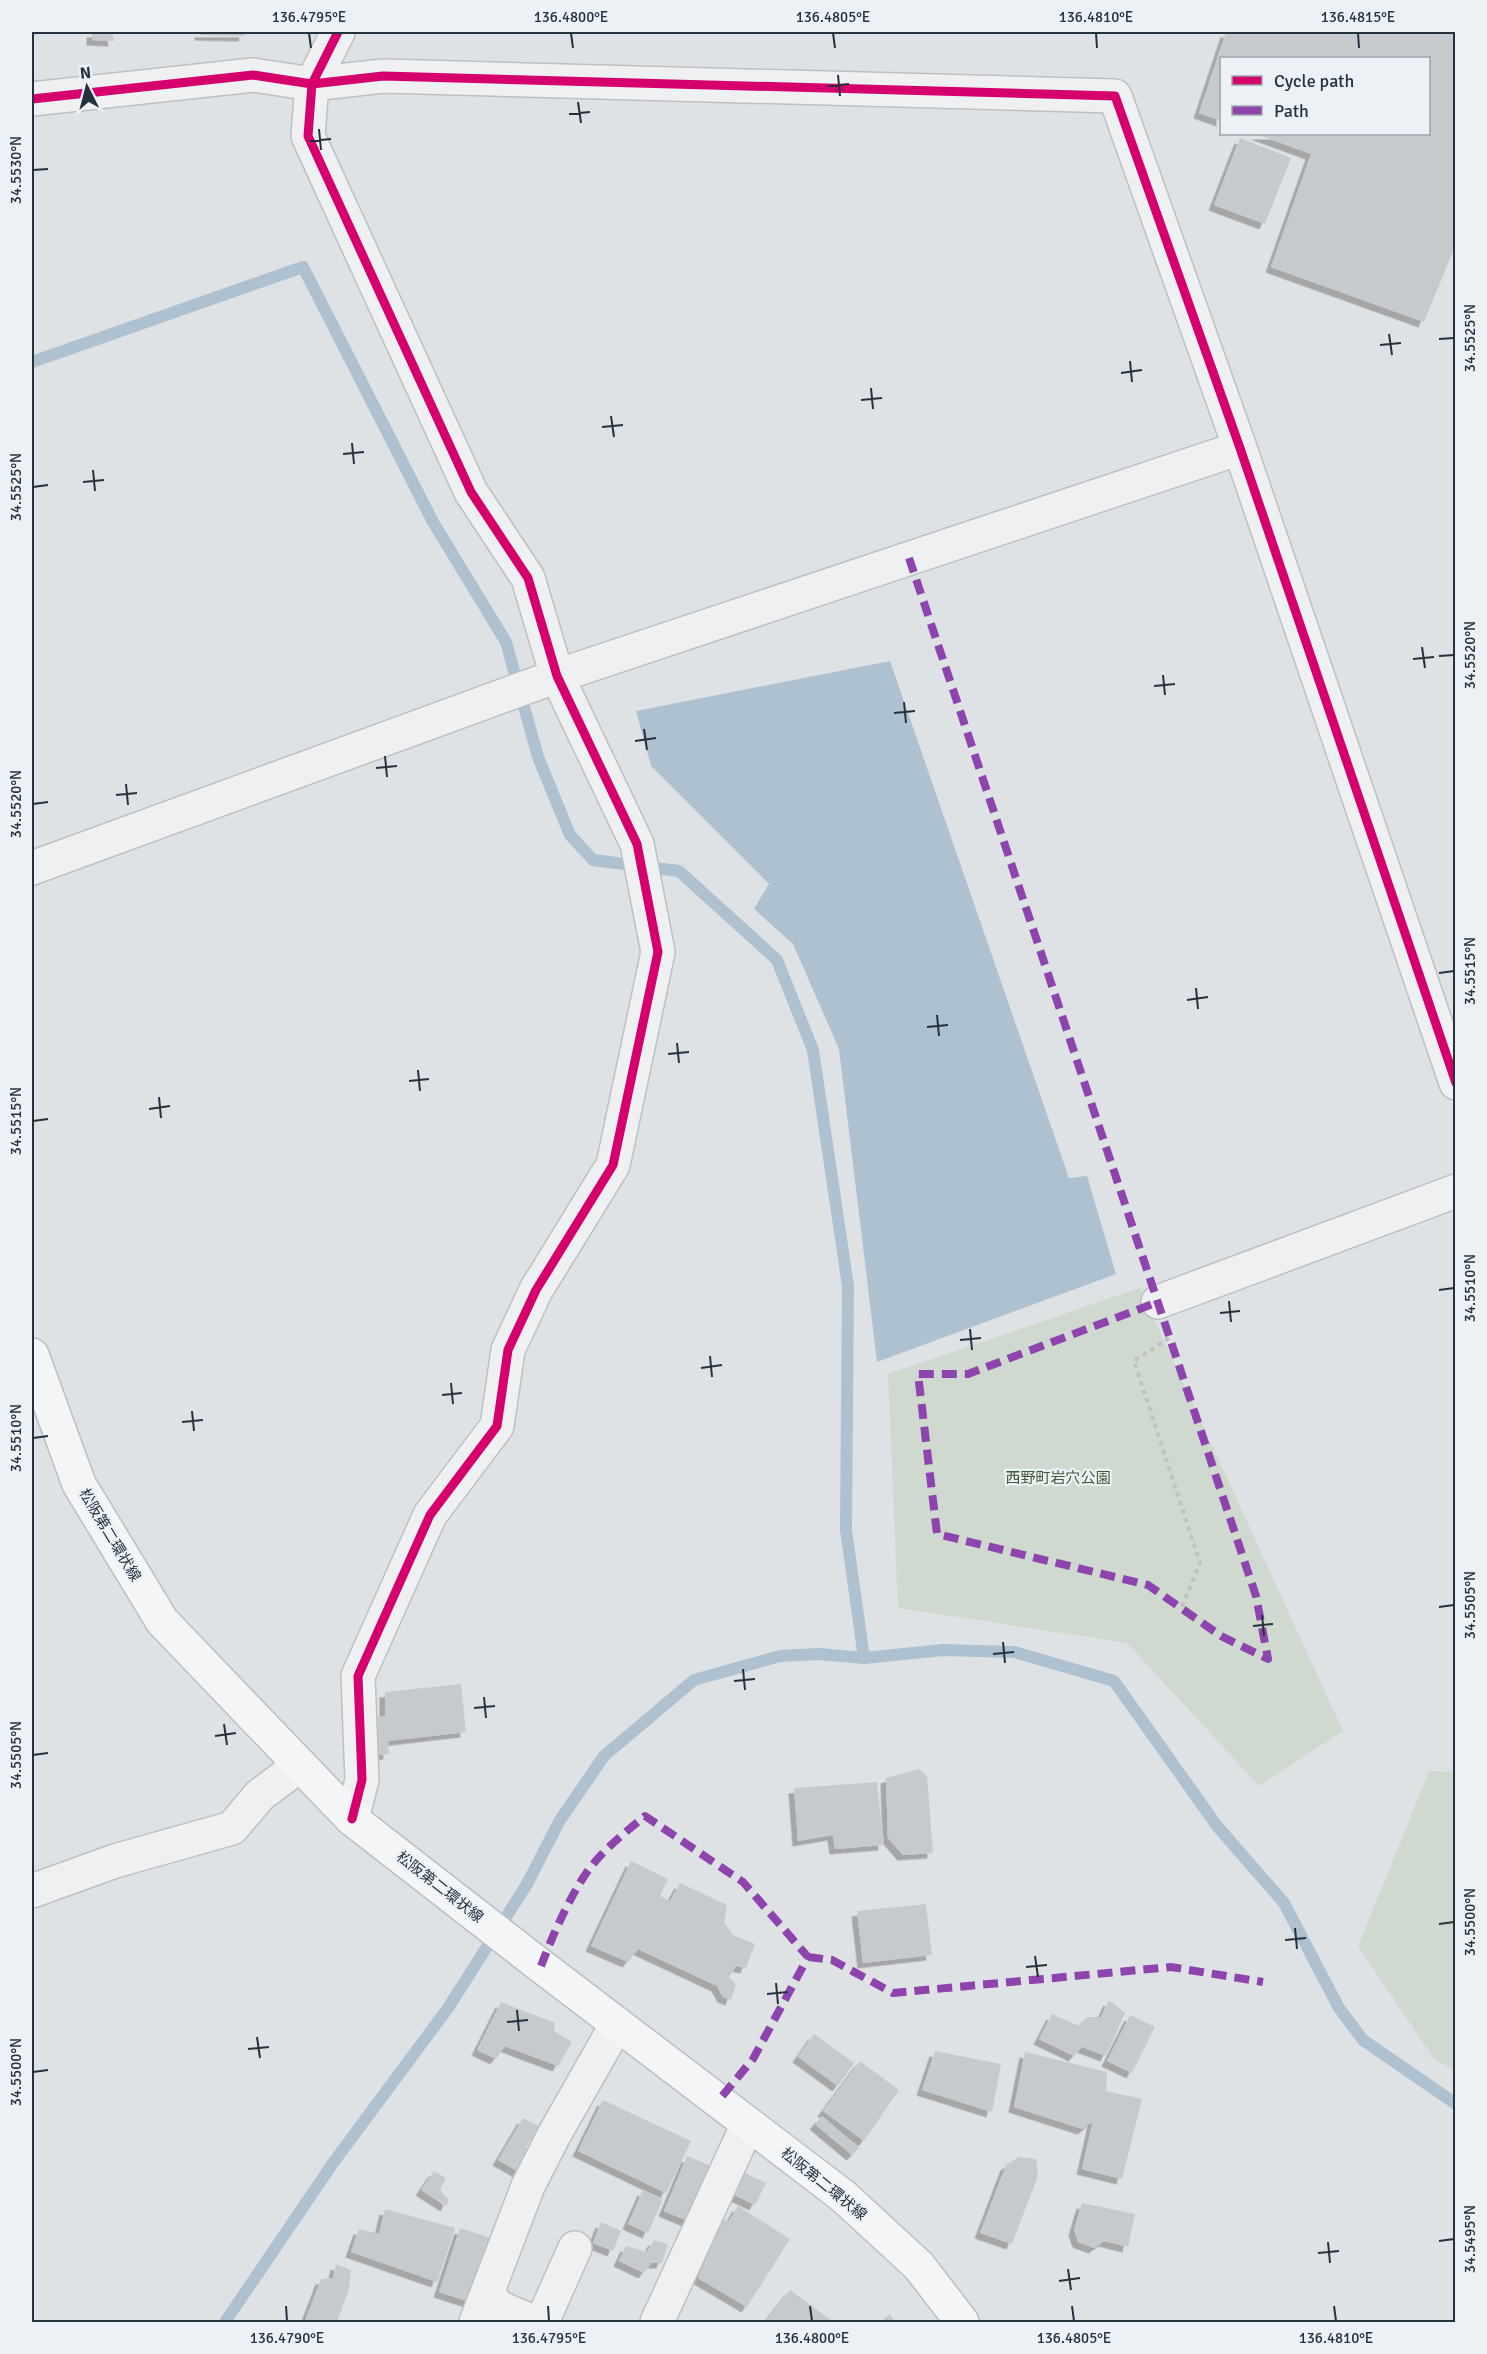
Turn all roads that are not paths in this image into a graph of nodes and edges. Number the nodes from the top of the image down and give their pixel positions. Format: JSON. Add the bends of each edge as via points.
{"nodes":[{"id":1,"x":338,"y":32,"type":"edge"},
{"id":2,"x":312,"y":84,"type":"junction"},
{"id":3,"x":32,"y":99,"type":"edge"},
{"id":4,"x":1240,"y":448,"type":"junction"},
{"id":5,"x":557,"y":676,"type":"junction"},
{"id":6,"x":32,"y":868,"type":"edge"},
{"id":7,"x":1455,"y":1083,"type":"edge"},
{"id":8,"x":1455,"y":1191,"type":"edge"},
{"id":9,"x":1158,"y":1302,"type":"dead end"},
{"id":10,"x":32,"y":1355,"type":"edge"},
{"id":11,"x":300,"y":1765,"type":"junction"},
{"id":12,"x":352,"y":1819,"type":"junction"},
{"id":13,"x":32,"y":1891,"type":"edge"},
{"id":14,"x":617,"y":2024,"type":"junction"},
{"id":15,"x":748,"y":2124,"type":"junction"},
{"id":16,"x":575,"y":2248,"type":"dead end"},
{"id":17,"x":489,"y":2292,"type":"junction"},
{"id":18,"x":476,"y":2322,"type":"edge"},
{"id":19,"x":532,"y":2322,"type":"edge"},
{"id":20,"x":542,"y":2322,"type":"edge"},
{"id":21,"x":657,"y":2322,"type":"edge"},
{"id":22,"x":963,"y":2322,"type":"edge"}],
"edges":[{"from":1,"to":2,"type":"street"},
{"from":2,"to":3,"type":"street","via":[[253,75]]},
{"from":2,"to":4,"type":"street","via":[[383,76],[1115,96]]},
{"from":2,"to":5,"type":"street","via":[[308,136],[471,492],[528,578]]},
{"from":4,"to":5,"type":"street"},
{"from":4,"to":7,"type":"street"},
{"from":5,"to":6,"type":"street"},
{"from":5,"to":12,"type":"street","via":[[637,844],[658,952],[613,1165],[537,1290],[508,1350],[497,1426],[430,1515],[358,1676],[362,1780]]},
{"from":8,"to":9,"type":"street"},
{"from":10,"to":11,"type":"main road","name":"松阪第二環状線","via":[[79,1484],[162,1621]]},
{"from":11,"to":12,"type":"main road","name":"松阪第二環状線"},
{"from":11,"to":13,"type":"street","via":[[260,1796],[232,1828],[115,1861]]},
{"from":12,"to":14,"type":"main road","name":"松阪第二環状線"},
{"from":14,"to":15,"type":"main road","name":"松阪第二環状線"},
{"from":14,"to":17,"type":"street","via":[[528,2186]]},
{"from":15,"to":21,"type":"street"},
{"from":15,"to":22,"type":"main road","name":"松阪第二環状線","via":[[843,2196],[919,2266]]},
{"from":16,"to":20,"type":"street"},
{"from":17,"to":18,"type":"street"},
{"from":17,"to":19,"type":"street","via":[[496,2306]]}]}
